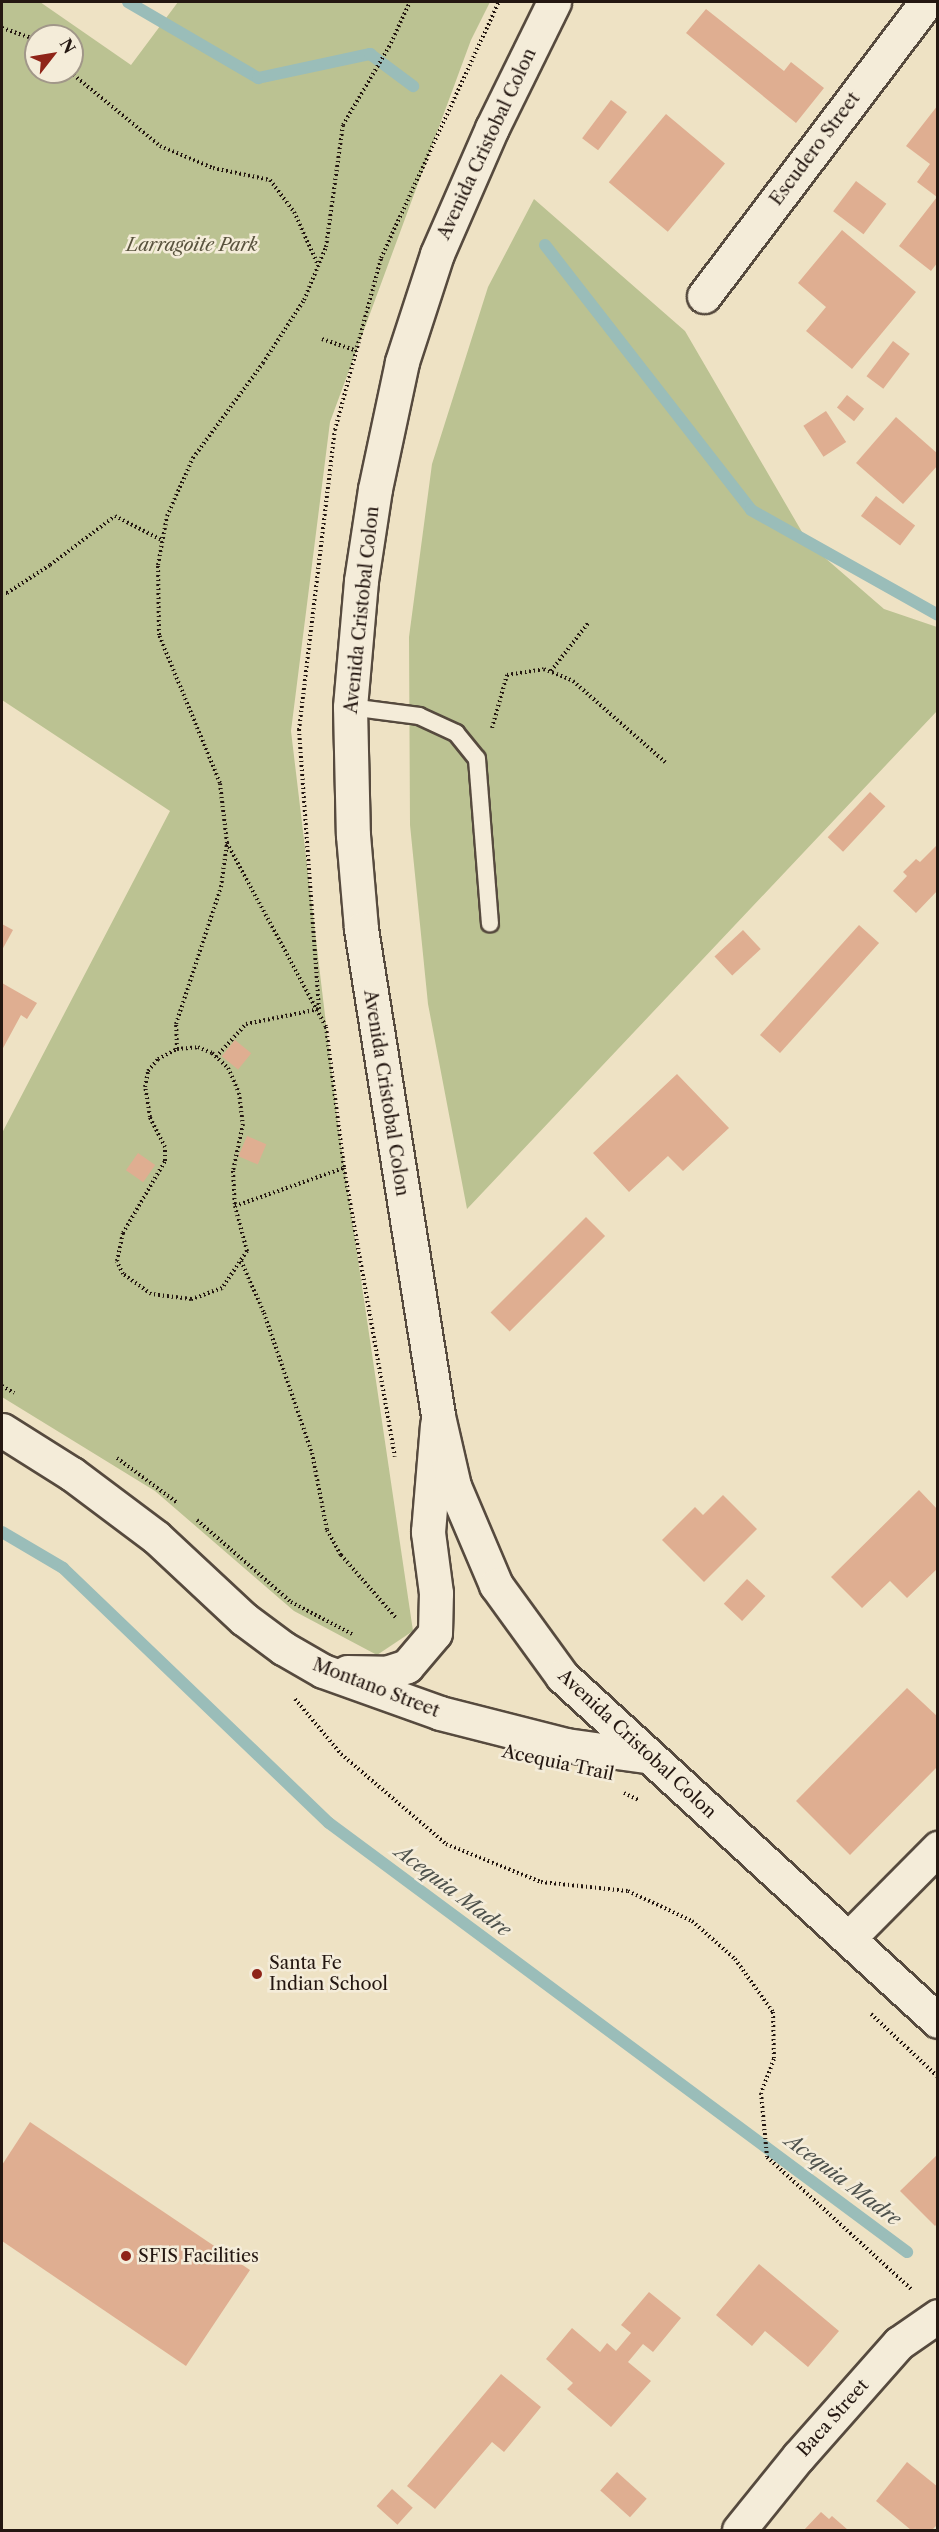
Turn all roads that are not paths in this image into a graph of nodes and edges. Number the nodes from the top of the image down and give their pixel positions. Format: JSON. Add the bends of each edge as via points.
{"nodes":[{"id":1,"x":554,"y":2,"type":"edge"},
{"id":2,"x":926,"y":2,"type":"edge"},
{"id":3,"x":704,"y":296,"type":"dead end"},
{"id":4,"x":350,"y":707,"type":"junction"},
{"id":5,"x":490,"y":923,"type":"dead end"},
{"id":6,"x":438,"y":1416,"type":"junction"},
{"id":7,"x":2,"y":1430,"type":"edge"},
{"id":8,"x":323,"y":1671,"type":"junction"},
{"id":9,"x":645,"y":1756,"type":"junction"},
{"id":10,"x":938,"y":1848,"type":"edge"},
{"id":11,"x":849,"y":1938,"type":"junction"},
{"id":12,"x":938,"y":2021,"type":"edge"},
{"id":13,"x":938,"y":2316,"type":"edge"},
{"id":14,"x":739,"y":2530,"type":"edge"}],
"edges":[{"from":1,"to":4,"type":"street","name":"Avenida Cristobal Colon","via":[[441,244],[402,362],[373,501]]},
{"from":2,"to":3,"type":"street","name":"Escudero Street"},
{"from":4,"to":5,"type":"lane","via":[[419,716],[456,733],[477,759]]},
{"from":4,"to":6,"type":"street","name":"Avenida Cristobal Colon","via":[[353,835],[361,929]]},
{"from":6,"to":8,"type":"street","via":[[428,1532],[436,1593],[435,1633],[422,1652],[396,1670]]},
{"from":6,"to":9,"type":"street","name":"Avenida Cristobal Colon","via":[[454,1486],[496,1585],[562,1676]]},
{"from":7,"to":8,"type":"street","name":"Montano Street","via":[[72,1474],[156,1537],[244,1619]]},
{"from":8,"to":9,"type":"street","name":"Montano Street","via":[[440,1713],[566,1744]]},
{"from":9,"to":11,"type":"street","name":"Avenida Cristobal Colon"},
{"from":10,"to":11,"type":"street"},
{"from":11,"to":12,"type":"street","name":"Avenida Cristobal Colon"},
{"from":13,"to":14,"type":"street","name":"Baca Street","via":[[899,2343]]}]}
